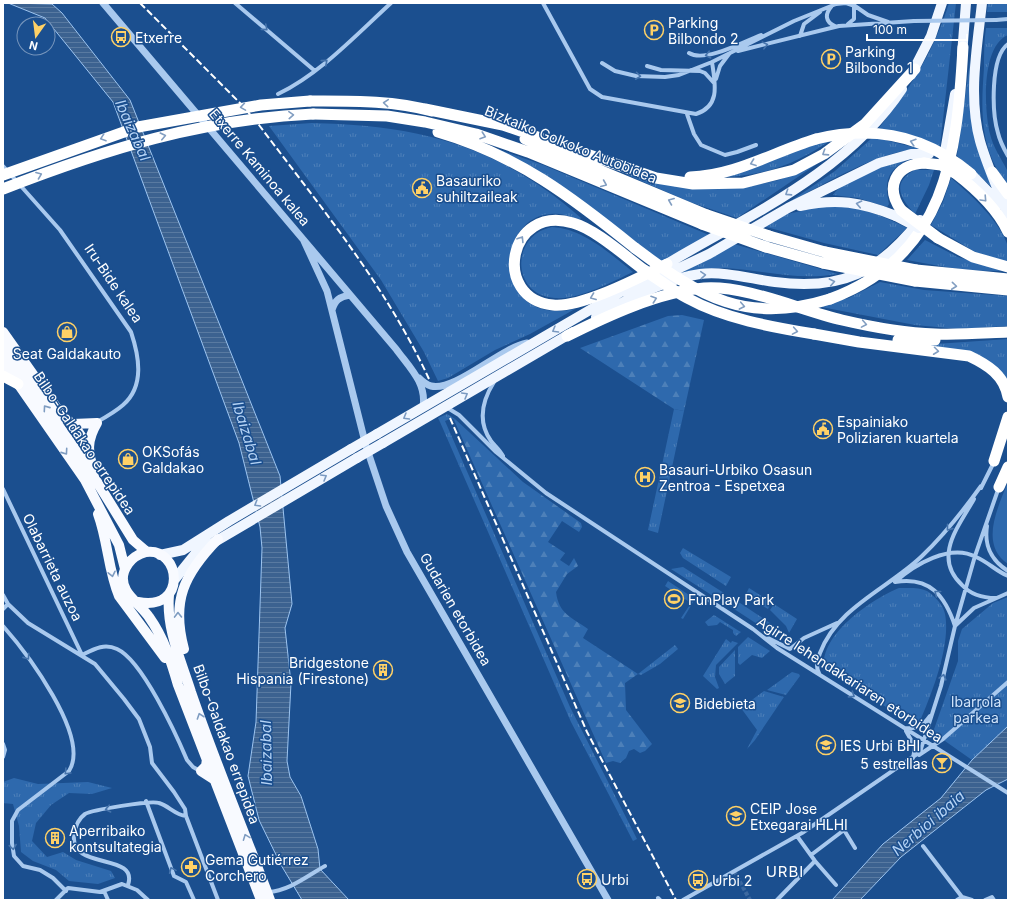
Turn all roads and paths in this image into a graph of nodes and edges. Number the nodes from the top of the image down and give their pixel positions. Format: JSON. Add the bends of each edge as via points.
{"nodes":[{"id":1,"x":102,"y":3,"type":"edge"},
{"id":2,"x":235,"y":3,"type":"edge"},
{"id":3,"x":391,"y":3,"type":"edge"},
{"id":4,"x":543,"y":3,"type":"edge"},
{"id":5,"x":942,"y":3,"type":"edge"},
{"id":6,"x":966,"y":3,"type":"edge"},
{"id":7,"x":976,"y":3,"type":"edge"},
{"id":8,"x":982,"y":3,"type":"edge"},
{"id":9,"x":835,"y":5,"type":"edge"},
{"id":10,"x":856,"y":5,"type":"edge"},
{"id":11,"x":822,"y":10,"type":"junction"},
{"id":12,"x":1008,"y":19,"type":"edge"},
{"id":13,"x":888,"y":22,"type":"junction"},
{"id":14,"x":846,"y":25,"type":"junction"},
{"id":15,"x":784,"y":26,"type":"junction"},
{"id":16,"x":836,"y":27,"type":"junction"},
{"id":17,"x":800,"y":36,"type":"junction"},
{"id":18,"x":1008,"y":44,"type":"edge"},
{"id":19,"x":963,"y":47,"type":"junction"},
{"id":20,"x":689,"y":53,"type":"dead end"},
{"id":21,"x":730,"y":53,"type":"junction"},
{"id":22,"x":712,"y":62,"type":"junction"},
{"id":23,"x":976,"y":62,"type":"junction"},
{"id":24,"x":602,"y":63,"type":"dead end"},
{"id":25,"x":647,"y":66,"type":"dead end"},
{"id":26,"x":915,"y":69,"type":"junction"},
{"id":27,"x":690,"y":70,"type":"junction"},
{"id":28,"x":315,"y":71,"type":"junction"},
{"id":29,"x":715,"y":83,"type":"junction"},
{"id":30,"x":278,"y":94,"type":"dead end"},
{"id":31,"x":425,"y":109,"type":"junction"},
{"id":32,"x":349,"y":114,"type":"junction"},
{"id":33,"x":687,"y":114,"type":"junction"},
{"id":34,"x":756,"y":145,"type":"dead end"},
{"id":35,"x":1008,"y":156,"type":"edge"},
{"id":36,"x":926,"y":158,"type":"junction"},
{"id":37,"x":605,"y":160,"type":"junction"},
{"id":38,"x":3,"y":166,"type":"edge"},
{"id":39,"x":992,"y":172,"type":"junction"},
{"id":40,"x":3,"y":174,"type":"edge"},
{"id":41,"x":971,"y":174,"type":"junction"},
{"id":42,"x":3,"y":189,"type":"edge"},
{"id":43,"x":558,"y":189,"type":"junction"},
{"id":44,"x":1008,"y":194,"type":"edge"},
{"id":45,"x":788,"y":208,"type":"junction"},
{"id":46,"x":898,"y":213,"type":"junction"},
{"id":47,"x":1008,"y":216,"type":"edge"},
{"id":48,"x":704,"y":220,"type":"junction"},
{"id":49,"x":1008,"y":232,"type":"edge"},
{"id":50,"x":304,"y":241,"type":"junction"},
{"id":51,"x":667,"y":264,"type":"junction"},
{"id":52,"x":1008,"y":267,"type":"edge"},
{"id":53,"x":644,"y":270,"type":"junction"},
{"id":54,"x":916,"y":276,"type":"junction"},
{"id":55,"x":336,"y":278,"type":"junction"},
{"id":56,"x":1008,"y":279,"type":"edge"},
{"id":57,"x":1008,"y":290,"type":"edge"},
{"id":58,"x":327,"y":291,"type":"junction"},
{"id":59,"x":350,"y":295,"type":"junction"},
{"id":60,"x":332,"y":311,"type":"junction"},
{"id":61,"x":589,"y":311,"type":"junction"},
{"id":62,"x":3,"y":332,"type":"edge"},
{"id":63,"x":1008,"y":332,"type":"edge"},
{"id":64,"x":814,"y":334,"type":"junction"},
{"id":65,"x":567,"y":336,"type":"junction"},
{"id":66,"x":535,"y":342,"type":"junction"},
{"id":67,"x":3,"y":346,"type":"edge"},
{"id":68,"x":3,"y":362,"type":"edge"},
{"id":69,"x":3,"y":376,"type":"edge"},
{"id":70,"x":498,"y":376,"type":"junction"},
{"id":71,"x":417,"y":377,"type":"junction"},
{"id":72,"x":18,"y":384,"type":"junction"},
{"id":73,"x":1008,"y":397,"type":"edge"},
{"id":74,"x":423,"y":407,"type":"junction"},
{"id":75,"x":444,"y":407,"type":"junction"},
{"id":76,"x":1008,"y":417,"type":"edge"},
{"id":77,"x":97,"y":423,"type":"junction"},
{"id":78,"x":73,"y":424,"type":"junction"},
{"id":79,"x":1008,"y":433,"type":"edge"},
{"id":80,"x":88,"y":446,"type":"junction"},
{"id":81,"x":504,"y":458,"type":"junction"},
{"id":82,"x":1008,"y":460,"type":"edge"},
{"id":83,"x":994,"y":462,"type":"junction"},
{"id":84,"x":1008,"y":467,"type":"edge"},
{"id":85,"x":88,"y":485,"type":"junction"},
{"id":86,"x":981,"y":486,"type":"junction"},
{"id":87,"x":999,"y":487,"type":"junction"},
{"id":88,"x":3,"y":489,"type":"edge"},
{"id":89,"x":102,"y":489,"type":"junction"},
{"id":90,"x":989,"y":514,"type":"junction"},
{"id":91,"x":231,"y":525,"type":"junction"},
{"id":92,"x":218,"y":539,"type":"junction"},
{"id":93,"x":147,"y":552,"type":"junction"},
{"id":94,"x":948,"y":553,"type":"junction"},
{"id":95,"x":160,"y":555,"type":"junction"},
{"id":96,"x":975,"y":556,"type":"junction"},
{"id":97,"x":125,"y":569,"type":"junction"},
{"id":98,"x":1008,"y":571,"type":"edge"},
{"id":99,"x":1008,"y":576,"type":"edge"},
{"id":100,"x":175,"y":579,"type":"junction"},
{"id":101,"x":895,"y":582,"type":"junction"},
{"id":102,"x":889,"y":583,"type":"junction"},
{"id":103,"x":966,"y":589,"type":"junction"},
{"id":104,"x":1008,"y":593,"type":"edge"},
{"id":105,"x":3,"y":595,"type":"edge"},
{"id":106,"x":169,"y":595,"type":"junction"},
{"id":107,"x":996,"y":598,"type":"junction"},
{"id":108,"x":138,"y":602,"type":"junction"},
{"id":109,"x":8,"y":604,"type":"junction"},
{"id":110,"x":3,"y":609,"type":"edge"},
{"id":111,"x":837,"y":623,"type":"junction"},
{"id":112,"x":3,"y":626,"type":"edge"},
{"id":113,"x":955,"y":626,"type":"junction"},
{"id":114,"x":753,"y":629,"type":"junction"},
{"id":115,"x":793,"y":648,"type":"junction"},
{"id":116,"x":82,"y":655,"type":"junction"},
{"id":117,"x":795,"y":659,"type":"junction"},
{"id":118,"x":819,"y":674,"type":"junction"},
{"id":119,"x":1008,"y":682,"type":"edge"},
{"id":120,"x":178,"y":685,"type":"junction"},
{"id":121,"x":192,"y":694,"type":"junction"},
{"id":122,"x":932,"y":714,"type":"junction"},
{"id":123,"x":904,"y":728,"type":"junction"},
{"id":124,"x":923,"y":740,"type":"junction"},
{"id":125,"x":3,"y":744,"type":"edge"},
{"id":126,"x":934,"y":746,"type":"junction"},
{"id":127,"x":3,"y":757,"type":"edge"},
{"id":128,"x":913,"y":758,"type":"junction"},
{"id":129,"x":207,"y":760,"type":"junction"},
{"id":130,"x":201,"y":771,"type":"junction"},
{"id":131,"x":215,"y":780,"type":"junction"},
{"id":132,"x":1008,"y":793,"type":"edge"},
{"id":133,"x":146,"y":801,"type":"junction"},
{"id":134,"x":186,"y":816,"type":"junction"},
{"id":135,"x":797,"y":836,"type":"junction"},
{"id":136,"x":923,"y":846,"type":"dead end"},
{"id":137,"x":856,"y":848,"type":"dead end"},
{"id":138,"x":811,"y":855,"type":"junction"},
{"id":139,"x":815,"y":861,"type":"junction"},
{"id":140,"x":325,"y":866,"type":"dead end"},
{"id":141,"x":128,"y":885,"type":"junction"},
{"id":142,"x":836,"y":885,"type":"dead end"},
{"id":143,"x":66,"y":890,"type":"junction"},
{"id":144,"x":104,"y":891,"type":"junction"},
{"id":145,"x":266,"y":897,"type":"edge"},
{"id":146,"x":962,"y":897,"type":"junction"},
{"id":147,"x":56,"y":900,"type":"edge"},
{"id":148,"x":108,"y":900,"type":"edge"},
{"id":149,"x":148,"y":900,"type":"edge"},
{"id":150,"x":194,"y":900,"type":"edge"},
{"id":151,"x":218,"y":900,"type":"edge"},
{"id":152,"x":608,"y":900,"type":"edge"},
{"id":153,"x":684,"y":900,"type":"edge"},
{"id":154,"x":777,"y":900,"type":"edge"},
{"id":155,"x":958,"y":900,"type":"edge"},
{"id":156,"x":972,"y":900,"type":"edge"},
{"id":157,"x":985,"y":900,"type":"edge"},
{"id":158,"x":994,"y":900,"type":"edge"}],
"edges":[{"from":1,"to":50,"type":"street","name":"Etxerre Kaminoa kalea"},
{"from":2,"to":28,"type":"street","one_way":true},
{"from":28,"to":3,"type":"street","one_way":true},
{"from":4,"to":33,"type":"street","via":[[595,94],[610,100]]},
{"from":5,"to":26,"type":"main road","via":[[931,36]]},
{"from":6,"to":19,"type":"main road"},
{"from":7,"to":23,"type":"main road"},
{"from":8,"to":23,"type":"main road"},
{"from":9,"to":10,"type":"street"},
{"from":9,"to":11,"type":"street"},
{"from":9,"to":16,"type":"street","via":[[828,11],[827,19]]},
{"from":10,"to":13,"type":"street","via":[[868,15]]},
{"from":10,"to":14,"type":"street","via":[[854,19]]},
{"from":11,"to":15,"type":"street"},
{"from":11,"to":17,"type":"street","via":[[804,24]]},
{"from":12,"to":13,"type":"street","bridge":true},
{"from":13,"to":14,"type":"street"},
{"from":14,"to":16,"type":"street"},
{"from":15,"to":20,"type":"street","one_way":true,"via":[[707,56],[694,56]]},
{"from":15,"to":21,"type":"street"},
{"from":16,"to":17,"type":"street"},
{"from":21,"to":17,"type":"street","one_way":true},
{"from":18,"to":35,"type":"street","via":[[1001,50],[997,61],[994,112],[998,133]]},
{"from":43,"to":19,"type":"highway","one_way":true,"bridge":true,"via":[[683,282],[704,294],[754,308],[806,306],[830,299],[863,285],[884,270],[906,250],[930,216],[943,188],[949,166],[961,90]]},
{"from":65,"to":19,"type":"main road","one_way":true,"via":[[614,307],[685,277],[724,274],[776,282],[811,284],[849,278],[871,268],[890,254],[910,233],[921,218],[936,187]]},
{"from":21,"to":22,"type":"street"},
{"from":21,"to":29,"type":"street","via":[[720,66]]},
{"from":22,"to":27,"type":"street"},
{"from":22,"to":29,"type":"street"},
{"from":23,"to":39,"type":"main road","via":[[977,126]]},
{"from":24,"to":27,"type":"street","one_way":true,"via":[[636,76],[679,75]]},
{"from":25,"to":27,"type":"street","via":[[661,70]]},
{"from":26,"to":37,"type":"highway","one_way":true,"via":[[865,124],[814,160],[778,176],[743,183],[693,184],[656,178]]},
{"from":26,"to":51,"type":"main road","one_way":true,"via":[[878,120],[845,153],[776,201]]},
{"from":27,"to":29,"type":"street","via":[[705,73]]},
{"from":28,"to":30,"type":"street","via":[[295,86]]},
{"from":29,"to":33,"type":"street","via":[[714,98],[707,109],[696,114]]},
{"from":31,"to":37,"type":"highway","via":[[487,120]]},
{"from":31,"to":40,"type":"highway","name":"Bizkaiko Golkoko Autobidea","one_way":true,"bridge":true,"via":[[356,101],[261,104],[138,127]]},
{"from":48,"to":31,"type":"highway","name":"Bizkaiko Golkoko Autobidea","one_way":true,"via":[[531,142],[481,124]]},
{"from":42,"to":32,"type":"highway","name":"Bizkaiko Golkoko Autobidea","one_way":true,"bridge":true,"via":[[117,148],[164,135],[261,118]]},
{"from":32,"to":43,"type":"highway","via":[[423,127],[492,150]]},
{"from":32,"to":48,"type":"highway","name":"Bizkaiko Golkoko Autobidea","one_way":true,"via":[[387,116],[476,134]]},
{"from":33,"to":34,"type":"street","via":[[701,145],[725,155]]},
{"from":36,"to":41,"type":"main road","bridge":true,"via":[[945,159]]},
{"from":36,"to":45,"type":"main road","via":[[911,154],[879,163]]},
{"from":36,"to":46,"type":"highway","via":[[906,167],[896,178],[893,195]]},
{"from":36,"to":49,"type":"highway","one_way":true,"bridge":true,"via":[[956,173],[988,203]]},
{"from":41,"to":37,"type":"highway","one_way":true,"bridge":true,"via":[[942,152],[915,142],[885,134],[855,132],[816,139],[738,168],[705,177],[657,174]]},
{"from":38,"to":77,"type":"street","name":"Iru-Bide kalea","via":[[60,230],[131,332],[139,368],[135,387],[124,404]]},
{"from":39,"to":44,"type":"highway"},
{"from":39,"to":47,"type":"main road"},
{"from":41,"to":47,"type":"main road","via":[[998,200]]},
{"from":43,"to":53,"type":"highway","via":[[611,236]]},
{"from":46,"to":45,"type":"main road","one_way":true,"via":[[848,202],[818,202]]},
{"from":45,"to":61,"type":"main road","via":[[709,254]]},
{"from":46,"to":52,"type":"highway","bridge":true,"via":[[973,257]]},
{"from":48,"to":54,"type":"highway","name":"Bizkaiko Golkoko Autobidea","bridge":true,"via":[[824,257]]},
{"from":50,"to":55,"type":"street","name":"Etxerre Kaminoa kalea"},
{"from":50,"to":58,"type":"street","name":"Gudarien etorbidea"},
{"from":51,"to":53,"type":"highway","one_way":true,"via":[[592,297],[559,306],[544,304],[524,292],[515,274],[514,261],[517,245],[522,236],[540,222],[552,220],[566,221],[587,229]]},
{"from":51,"to":61,"type":"main road"},
{"from":53,"to":64,"type":"highway","one_way":true,"bridge":true,"via":[[688,298],[716,310],[754,322]]},
{"from":54,"to":56,"type":"highway","name":"Bizkaiko Golkoko Autobidea"},
{"from":54,"to":57,"type":"highway","name":"Bizkaiko Golkoko Autobidea","one_way":true},
{"from":55,"to":58,"type":"street","via":[[331,281]]},
{"from":55,"to":59,"type":"street","name":"Etxerre Kaminoa kalea"},
{"from":58,"to":60,"type":"street","name":"Gudarien etorbidea"},
{"from":59,"to":60,"type":"street","via":[[336,300]]},
{"from":59,"to":71,"type":"street","name":"Etxerre Kaminoa kalea"},
{"from":60,"to":152,"type":"street","name":"Gudarien etorbidea","via":[[366,446],[386,506],[407,552]]},
{"from":61,"to":66,"type":"main road","one_way":true},
{"from":62,"to":78,"type":"highway","via":[[63,417]]},
{"from":63,"to":64,"type":"highway","via":[[955,339],[916,340]]},
{"from":65,"to":63,"type":"highway","one_way":true,"via":[[652,300],[676,292],[705,288],[746,293],[830,317],[893,329],[950,334]]},
{"from":64,"to":73,"type":"highway","one_way":true,"via":[[969,356],[984,363],[1002,379]]},
{"from":65,"to":70,"type":"main road"},
{"from":66,"to":71,"type":"street","via":[[522,344],[445,386],[430,386]]},
{"from":66,"to":74,"type":"main road"},
{"from":89,"to":67,"type":"highway","name":"Bilbo-Galdakao errepidea","one_way":true},
{"from":68,"to":72,"type":"highway","name":"Bilbo-Galdakao errepidea"},
{"from":69,"to":72,"type":"highway"},
{"from":75,"to":70,"type":"main road","one_way":true},
{"from":70,"to":81,"type":"street","name":"Agirre lehendakariaren etorbidea","via":[[487,394],[482,416],[487,435]]},
{"from":71,"to":74,"type":"street","via":[[423,389]]},
{"from":72,"to":85,"type":"highway","name":"Bilbo-Galdakao errepidea","one_way":true},
{"from":74,"to":91,"type":"main road","one_way":true,"bridge":true,"via":[[285,487]]},
{"from":75,"to":81,"type":"street","name":"Agirre lehendakariaren etorbidea","via":[[454,410]]},
{"from":91,"to":75,"type":"main road","one_way":true,"bridge":true,"via":[[291,496]]},
{"from":76,"to":83,"type":"highway"},
{"from":77,"to":78,"type":"highway"},
{"from":77,"to":80,"type":"highway"},
{"from":78,"to":80,"type":"highway"},
{"from":79,"to":83,"type":"highway"},
{"from":80,"to":89,"type":"highway","via":[[91,463]]},
{"from":81,"to":114,"type":"street","name":"Agirre lehendakariaren etorbidea","via":[[546,493]]},
{"from":82,"to":87,"type":"main road"},
{"from":83,"to":86,"type":"street"},
{"from":84,"to":87,"type":"highway"},
{"from":85,"to":97,"type":"highway","name":"Bilbo-Galdakao errepidea","via":[[119,546]]},
{"from":85,"to":120,"type":"highway","name":"Bilbo-Galdakao errepidea","one_way":true,"via":[[105,536],[112,576],[119,596],[158,647]]},
{"from":86,"to":94,"type":"street","via":[[952,538]]},
{"from":86,"to":102,"type":"street","one_way":true,"via":[[944,534],[922,557]]},
{"from":87,"to":90,"type":"street"},
{"from":88,"to":116,"type":"street","name":"Olabarrieta auzoa"},
{"from":89,"to":93,"type":"highway","name":"Bilbo-Galdakao errepidea","via":[[133,540]]},
{"from":90,"to":96,"type":"street"},
{"from":90,"to":98,"type":"street","via":[[986,532],[988,547],[994,560]]},
{"from":91,"to":92,"type":"main road"},
{"from":91,"to":95,"type":"main road","via":[[183,550]]},
{"from":92,"to":100,"type":"main road","via":[[185,563]]},
{"from":121,"to":92,"type":"highway","one_way":true,"via":[[191,677],[179,626],[179,604],[188,575],[197,561]]},
{"from":93,"to":95,"type":"highway","name":"Bilbo-Galdakao errepidea"},
{"from":93,"to":97,"type":"highway","via":[[134,557]]},
{"from":94,"to":96,"type":"street"},
{"from":94,"to":101,"type":"street","via":[[926,561]]},
{"from":94,"to":103,"type":"street","via":[[950,569],[956,580]]},
{"from":95,"to":100,"type":"highway","via":[[170,564]]},
{"from":96,"to":99,"type":"street"},
{"from":96,"to":103,"type":"street"},
{"from":97,"to":108,"type":"highway","name":"Bilbo-Galdakao errepidea","via":[[123,580],[126,591]]},
{"from":100,"to":106,"type":"highway","name":"Bilbo-Galdakao errepidea"},
{"from":101,"to":102,"type":"street"},
{"from":113,"to":101,"type":"street","one_way":true,"via":[[944,600],[934,590],[913,582]]},
{"from":102,"to":111,"type":"street"},
{"from":103,"to":107,"type":"street","via":[[985,598]]},
{"from":103,"to":113,"type":"street"},
{"from":104,"to":107,"type":"street"},
{"from":105,"to":109,"type":"street","name":"Olabarrieta auzoa"},
{"from":106,"to":108,"type":"highway","via":[[155,604]]},
{"from":106,"to":121,"type":"highway","name":"Bilbo-Galdakao errepidea","via":[[169,623]]},
{"from":107,"to":113,"type":"street","via":[[974,608]]},
{"from":108,"to":120,"type":"highway","name":"Bilbo-Galdakao errepidea","via":[[167,649]]},
{"from":109,"to":110,"type":"street"},
{"from":109,"to":116,"type":"street","name":"Olabarrieta auzoa","via":[[28,623]]},
{"from":111,"to":115,"type":"street","via":[[804,638]]},
{"from":111,"to":118,"type":"street","via":[[819,655]]},
{"from":112,"to":143,"type":"street","one_way":true,"via":[[58,701],[68,727],[74,754],[73,766],[69,771],[18,810],[12,821],[14,856],[23,866],[40,870]]},
{"from":122,"to":113,"type":"street","one_way":true},
{"from":114,"to":115,"type":"street","via":[[790,650]]},
{"from":114,"to":117,"type":"street","name":"Agirre lehendakariaren etorbidea"},
{"from":115,"to":117,"type":"street"},
{"from":116,"to":130,"type":"street","via":[[98,647],[116,649],[124,653],[162,707],[187,760]]},
{"from":116,"to":134,"type":"street","name":"Olabarrieta auzoa","via":[[95,664],[139,719],[150,747],[152,763],[185,809]]},
{"from":117,"to":118,"type":"street","name":"Agirre lehendakariaren etorbidea"},
{"from":118,"to":123,"type":"street","name":"Agirre lehendakariaren etorbidea","one_way":true},
{"from":119,"to":126,"type":"street"},
{"from":120,"to":129,"type":"highway","name":"Bilbo-Galdakao errepidea"},
{"from":145,"to":121,"type":"highway","name":"Bilbo-Galdakao errepidea","one_way":true},
{"from":122,"to":123,"type":"street","via":[[922,726],[914,729]]},
{"from":122,"to":124,"type":"street"},
{"from":123,"to":124,"type":"street","name":"Agirre lehendakariaren etorbidea"},
{"from":123,"to":128,"type":"street","via":[[915,747]]},
{"from":124,"to":126,"type":"street","name":"Agirre lehendakariaren etorbidea"},
{"from":124,"to":128,"type":"street","via":[[920,752]]},
{"from":125,"to":127,"type":"street"},
{"from":126,"to":128,"type":"street"},
{"from":126,"to":132,"type":"street","name":"Agirre lehendakariaren etorbidea"},
{"from":128,"to":135,"type":"street"},
{"from":129,"to":130,"type":"highway"},
{"from":129,"to":131,"type":"highway","name":"Bilbo-Galdakao errepidea"},
{"from":130,"to":131,"type":"highway"},
{"from":131,"to":145,"type":"highway","name":"Bilbo-Galdakao errepidea"},
{"from":133,"to":134,"type":"street","via":[[161,803],[180,816]]},
{"from":133,"to":141,"type":"street","one_way":true,"via":[[85,814],[75,826],[74,838],[82,854],[94,860],[121,866],[128,872]]},
{"from":150,"to":133,"type":"street","one_way":true,"via":[[186,882],[174,876]]},
{"from":134,"to":151,"type":"street","name":"Olabarrieta auzoa"},
{"from":135,"to":138,"type":"street"},
{"from":135,"to":153,"type":"street"},
{"from":136,"to":146,"type":"street"},
{"from":137,"to":138,"type":"street","via":[[844,830]]},
{"from":138,"to":139,"type":"street"},
{"from":139,"to":142,"type":"street"},
{"from":139,"to":154,"type":"street"},
{"from":140,"to":145,"type":"street"},
{"from":141,"to":144,"type":"street","via":[[122,884]]},
{"from":141,"to":149,"type":"street"},
{"from":143,"to":144,"type":"street","via":[[68,888]]},
{"from":143,"to":147,"type":"street"},
{"from":144,"to":148,"type":"street"},
{"from":146,"to":155,"type":"street"},
{"from":146,"to":156,"type":"street"},
{"from":157,"to":158,"type":"street","via":[[992,897]]}]}
